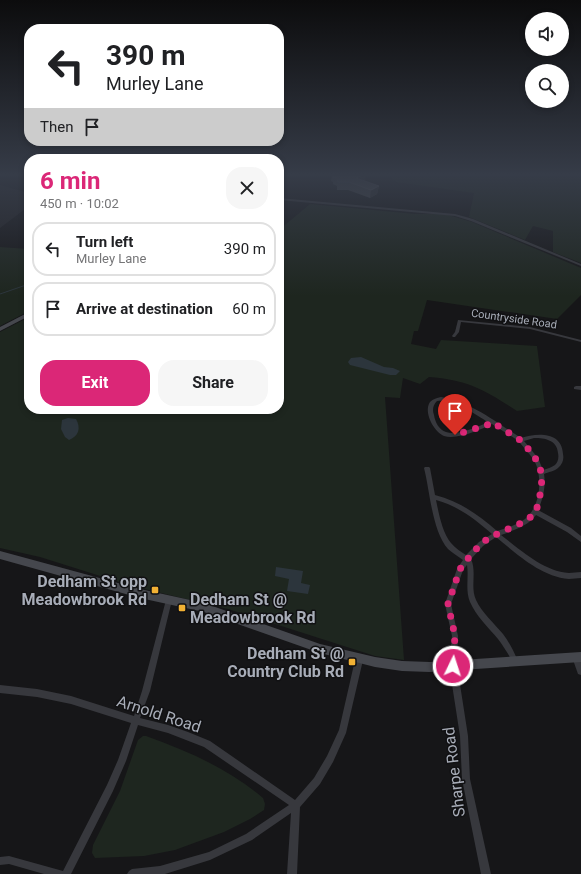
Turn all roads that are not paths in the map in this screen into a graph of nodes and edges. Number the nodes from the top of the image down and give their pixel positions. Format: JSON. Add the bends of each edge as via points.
{"nodes":[{"id":1,"x":453,"y":215,"type":"edge"},
{"id":2,"x":581,"y":266,"type":"edge"},
{"id":3,"x":24,"y":317,"type":"edge"},
{"id":4,"x":0,"y":329,"type":"edge"},
{"id":5,"x":454,"y":336,"type":"dead end"},
{"id":6,"x":581,"y":341,"type":"edge"},
{"id":7,"x":492,"y":422,"type":"junction"},
{"id":8,"x":520,"y":440,"type":"junction"},
{"id":9,"x":427,"y":468,"type":"dead end"},
{"id":10,"x":541,"y":473,"type":"junction"},
{"id":11,"x":433,"y":497,"type":"junction"},
{"id":12,"x":536,"y":512,"type":"junction"},
{"id":13,"x":496,"y":534,"type":"junction"},
{"id":14,"x":581,"y":539,"type":"edge"},
{"id":15,"x":0,"y":555,"type":"edge"},
{"id":16,"x":467,"y":560,"type":"junction"},
{"id":17,"x":581,"y":575,"type":"edge"},
{"id":18,"x":169,"y":600,"type":"junction"},
{"id":19,"x":578,"y":657,"type":"edge"},
{"id":20,"x":359,"y":660,"type":"junction"},
{"id":21,"x":515,"y":661,"type":"junction"},
{"id":22,"x":453,"y":666,"type":"junction"},
{"id":23,"x":581,"y":671,"type":"edge"},
{"id":24,"x":0,"y":689,"type":"edge"},
{"id":25,"x":136,"y":721,"type":"junction"},
{"id":26,"x":296,"y":805,"type":"junction"},
{"id":27,"x":0,"y":861,"type":"edge"},
{"id":28,"x":60,"y":874,"type":"edge"},
{"id":29,"x":66,"y":874,"type":"edge"},
{"id":30,"x":132,"y":874,"type":"edge"},
{"id":31,"x":292,"y":874,"type":"edge"},
{"id":32,"x":486,"y":874,"type":"edge"}],
"edges":[{"from":1,"to":2,"type":"street","via":[[479,223]]},
{"from":3,"to":4,"type":"main road"},
{"from":5,"to":6,"type":"street","name":"Countryside Road","via":[[459,321],[540,330]]},
{"from":7,"to":7,"type":"street","via":[[453,402],[442,399],[432,402],[435,427],[444,434],[455,435]]},
{"from":7,"to":8,"type":"street"},
{"from":8,"to":10,"type":"street","via":[[533,454]]},
{"from":8,"to":10,"type":"street","via":[[534,436],[552,438],[558,443],[561,460],[556,467]]},
{"from":9,"to":11,"type":"street"},
{"from":10,"to":12,"type":"street"},
{"from":11,"to":13,"type":"street","via":[[466,510]]},
{"from":11,"to":16,"type":"street","via":[[445,540]]},
{"from":12,"to":13,"type":"street","name":"Sharpe Road","via":[[526,521]]},
{"from":12,"to":14,"type":"street"},
{"from":13,"to":16,"type":"street","name":"Sharpe Road","via":[[481,544]]},
{"from":13,"to":17,"type":"street","via":[[529,559],[553,572],[574,577]]},
{"from":15,"to":18,"type":"main road"},
{"from":16,"to":21,"type":"street","via":[[471,569],[469,587],[472,599],[510,649]]},
{"from":16,"to":22,"type":"street","name":"Sharpe Road","via":[[460,569],[448,604],[455,636]]},
{"from":18,"to":20,"type":"main road","via":[[213,611]]},
{"from":18,"to":25,"type":"street"},
{"from":19,"to":21,"type":"main road"},
{"from":19,"to":23,"type":"street"},
{"from":20,"to":22,"type":"main road","via":[[412,668]]},
{"from":20,"to":26,"type":"street","via":[[343,730],[317,781]]},
{"from":21,"to":22,"type":"main road"},
{"from":22,"to":32,"type":"street","name":"Sharpe Road","via":[[464,736],[466,779]]},
{"from":24,"to":25,"type":"street","name":"Arnold Road","via":[[71,700]]},
{"from":25,"to":26,"type":"street","name":"Arnold Road","via":[[168,729],[207,744]]},
{"from":25,"to":29,"type":"street","via":[[110,788]]},
{"from":26,"to":30,"type":"street","via":[[249,837],[210,856],[160,871]]},
{"from":26,"to":31,"type":"street"},
{"from":27,"to":28,"type":"street","via":[[9,860]]}]}
